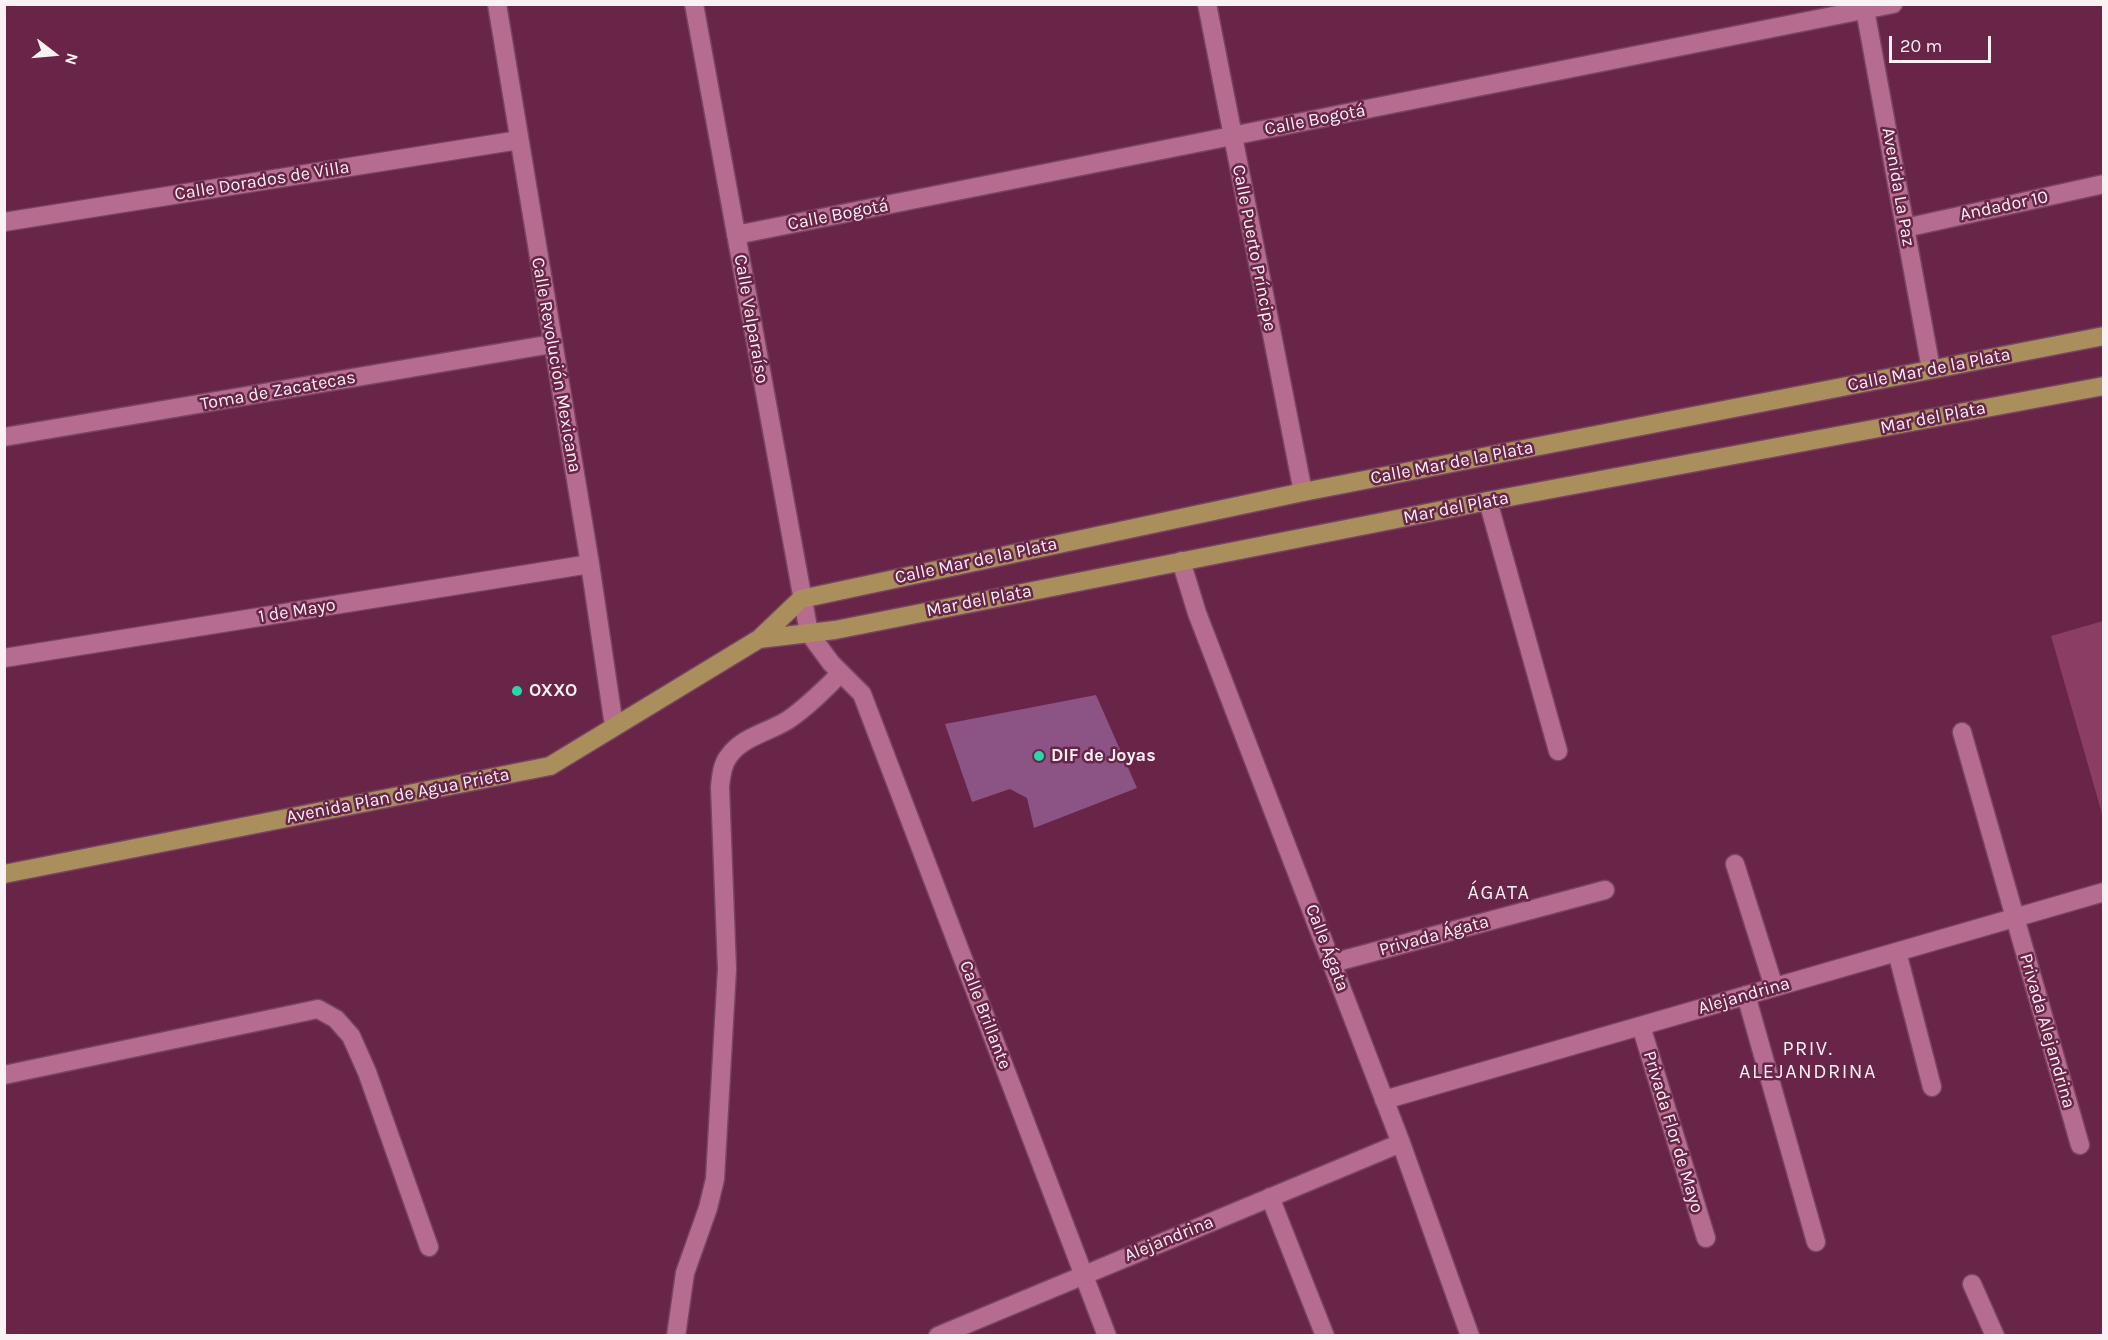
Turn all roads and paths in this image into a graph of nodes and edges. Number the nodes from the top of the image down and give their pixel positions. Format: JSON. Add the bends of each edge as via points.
{"nodes":[{"id":1,"x":497,"y":4,"type":"edge"},
{"id":2,"x":694,"y":4,"type":"edge"},
{"id":3,"x":1207,"y":4,"type":"edge"},
{"id":4,"x":1893,"y":4,"type":"edge"},
{"id":5,"x":1865,"y":7,"type":"edge"},
{"id":6,"x":1232,"y":136,"type":"junction"},
{"id":7,"x":519,"y":140,"type":"junction"},
{"id":8,"x":2103,"y":184,"type":"edge"},
{"id":9,"x":4,"y":222,"type":"edge"},
{"id":10,"x":1905,"y":228,"type":"junction"},
{"id":11,"x":736,"y":236,"type":"junction"},
{"id":12,"x":2103,"y":336,"type":"edge"},
{"id":13,"x":552,"y":344,"type":"junction"},
{"id":14,"x":1931,"y":369,"type":"junction"},
{"id":15,"x":2103,"y":386,"type":"edge"},
{"id":16,"x":4,"y":437,"type":"edge"},
{"id":17,"x":1303,"y":492,"type":"junction"},
{"id":18,"x":1488,"y":501,"type":"junction"},
{"id":19,"x":1181,"y":561,"type":"junction"},
{"id":20,"x":590,"y":564,"type":"junction"},
{"id":21,"x":801,"y":599,"type":"junction"},
{"id":22,"x":808,"y":633,"type":"junction"},
{"id":23,"x":759,"y":639,"type":"junction"},
{"id":24,"x":4,"y":658,"type":"edge"},
{"id":25,"x":840,"y":674,"type":"junction"},
{"id":26,"x":614,"y":726,"type":"junction"},
{"id":27,"x":1962,"y":732,"type":"dead end"},
{"id":28,"x":1558,"y":751,"type":"dead end"},
{"id":29,"x":1736,"y":864,"type":"dead end"},
{"id":30,"x":4,"y":874,"type":"edge"},
{"id":31,"x":1605,"y":890,"type":"dead end"},
{"id":32,"x":2103,"y":892,"type":"edge"},
{"id":33,"x":2014,"y":918,"type":"junction"},
{"id":34,"x":1897,"y":952,"type":"junction"},
{"id":35,"x":1332,"y":963,"type":"junction"},
{"id":36,"x":1774,"y":987,"type":"junction"},
{"id":37,"x":1746,"y":995,"type":"junction"},
{"id":38,"x":1641,"y":1026,"type":"junction"},
{"id":39,"x":4,"y":1075,"type":"edge"},
{"id":40,"x":1932,"y":1087,"type":"dead end"},
{"id":41,"x":1384,"y":1100,"type":"junction"},
{"id":42,"x":1401,"y":1143,"type":"junction"},
{"id":43,"x":2080,"y":1145,"type":"dead end"},
{"id":44,"x":1270,"y":1197,"type":"junction"},
{"id":45,"x":1706,"y":1238,"type":"dead end"},
{"id":46,"x":1816,"y":1242,"type":"dead end"},
{"id":47,"x":429,"y":1247,"type":"dead end"},
{"id":48,"x":1083,"y":1274,"type":"junction"},
{"id":49,"x":1972,"y":1284,"type":"dead end"},
{"id":50,"x":676,"y":1335,"type":"edge"},
{"id":51,"x":938,"y":1335,"type":"edge"},
{"id":52,"x":1107,"y":1335,"type":"edge"},
{"id":53,"x":1325,"y":1335,"type":"edge"},
{"id":54,"x":1470,"y":1335,"type":"edge"},
{"id":55,"x":1995,"y":1335,"type":"edge"}],
"edges":[{"from":1,"to":7,"type":"street","name":"Calle Revolución Mexicana"},
{"from":2,"to":11,"type":"street","name":"Calle Valparaíso"},
{"from":3,"to":6,"type":"street","name":"Calle Puerto Príncipe"},
{"from":4,"to":5,"type":"street","name":"Calle Bogotá"},
{"from":5,"to":6,"type":"street","name":"Calle Bogotá"},
{"from":5,"to":10,"type":"street","name":"Avenida La Paz"},
{"from":6,"to":11,"type":"street","name":"Calle Bogotá"},
{"from":6,"to":17,"type":"street","name":"Calle Puerto Príncipe"},
{"from":7,"to":9,"type":"street","name":"Calle Dorados de Villa"},
{"from":7,"to":13,"type":"street","name":"Calle Revolución Mexicana"},
{"from":8,"to":10,"type":"street","name":"Andador 10"},
{"from":10,"to":14,"type":"street","name":"Avenida La Paz"},
{"from":11,"to":21,"type":"street","name":"Calle Valparaíso"},
{"from":12,"to":14,"type":"main road","name":"Calle Mar de la Plata"},
{"from":13,"to":16,"type":"street","name":"Toma de Zacatecas"},
{"from":13,"to":20,"type":"street","name":"Calle Revolución Mexicana"},
{"from":14,"to":17,"type":"main road","name":"Calle Mar de la Plata"},
{"from":15,"to":18,"type":"main road","name":"Mar del Plata"},
{"from":17,"to":21,"type":"main road","name":"Calle Mar de la Plata"},
{"from":18,"to":19,"type":"main road","name":"Mar del Plata"},
{"from":18,"to":28,"type":"street"},
{"from":19,"to":22,"type":"main road","name":"Mar del Plata"},
{"from":19,"to":35,"type":"street","name":"Calle Ágata","via":[[1197,613]]},
{"from":20,"to":24,"type":"street","name":"1 de Mayo"},
{"from":20,"to":26,"type":"street","name":"Calle Revolución Mexicana"},
{"from":21,"to":22,"type":"street","name":"Calle Valparaíso"},
{"from":21,"to":23,"type":"main road","name":"Avenida Plan de Agua Prieta"},
{"from":22,"to":23,"type":"main road","name":"Avenida Plan de Agua Prieta"},
{"from":22,"to":25,"type":"street"},
{"from":23,"to":26,"type":"main road","name":"Avenida Plan de Agua Prieta"},
{"from":25,"to":48,"type":"street","name":"Calle Brillante","via":[[862,694]]},
{"from":25,"to":50,"type":"street","via":[[817,698],[787,720],[739,745],[727,757],[722,771],[728,969],[715,1179],[685,1273]]},
{"from":26,"to":30,"type":"main road","name":"Avenida Plan de Agua Prieta","via":[[550,766]]},
{"from":27,"to":33,"type":"street","name":"Privada Alejandrina"},
{"from":29,"to":36,"type":"street"},
{"from":31,"to":35,"type":"street","name":"Privada Ágata"},
{"from":32,"to":33,"type":"street","name":"Alejandrina"},
{"from":33,"to":34,"type":"street","name":"Alejandrina"},
{"from":33,"to":43,"type":"street","name":"Privada Alejandrina"},
{"from":34,"to":36,"type":"street","name":"Alejandrina"},
{"from":34,"to":40,"type":"street"},
{"from":35,"to":41,"type":"street","name":"Calle Ágata"},
{"from":36,"to":37,"type":"street","name":"Alejandrina"},
{"from":37,"to":38,"type":"street","name":"Alejandrina"},
{"from":37,"to":46,"type":"street"},
{"from":38,"to":41,"type":"street","name":"Alejandrina"},
{"from":38,"to":45,"type":"street","name":"Privada Flor de Mayo"},
{"from":39,"to":47,"type":"street","via":[[318,1009],[336,1019],[351,1036]]},
{"from":41,"to":42,"type":"street","name":"Calle Ágata"},
{"from":42,"to":44,"type":"street","name":"Alejandrina"},
{"from":42,"to":54,"type":"street","name":"Calle Ágata"},
{"from":44,"to":48,"type":"street","name":"Alejandrina"},
{"from":44,"to":53,"type":"street"},
{"from":48,"to":51,"type":"street","name":"Alejandrina"},
{"from":48,"to":52,"type":"street","name":"Calle Brillante"},
{"from":49,"to":55,"type":"street"}]}
